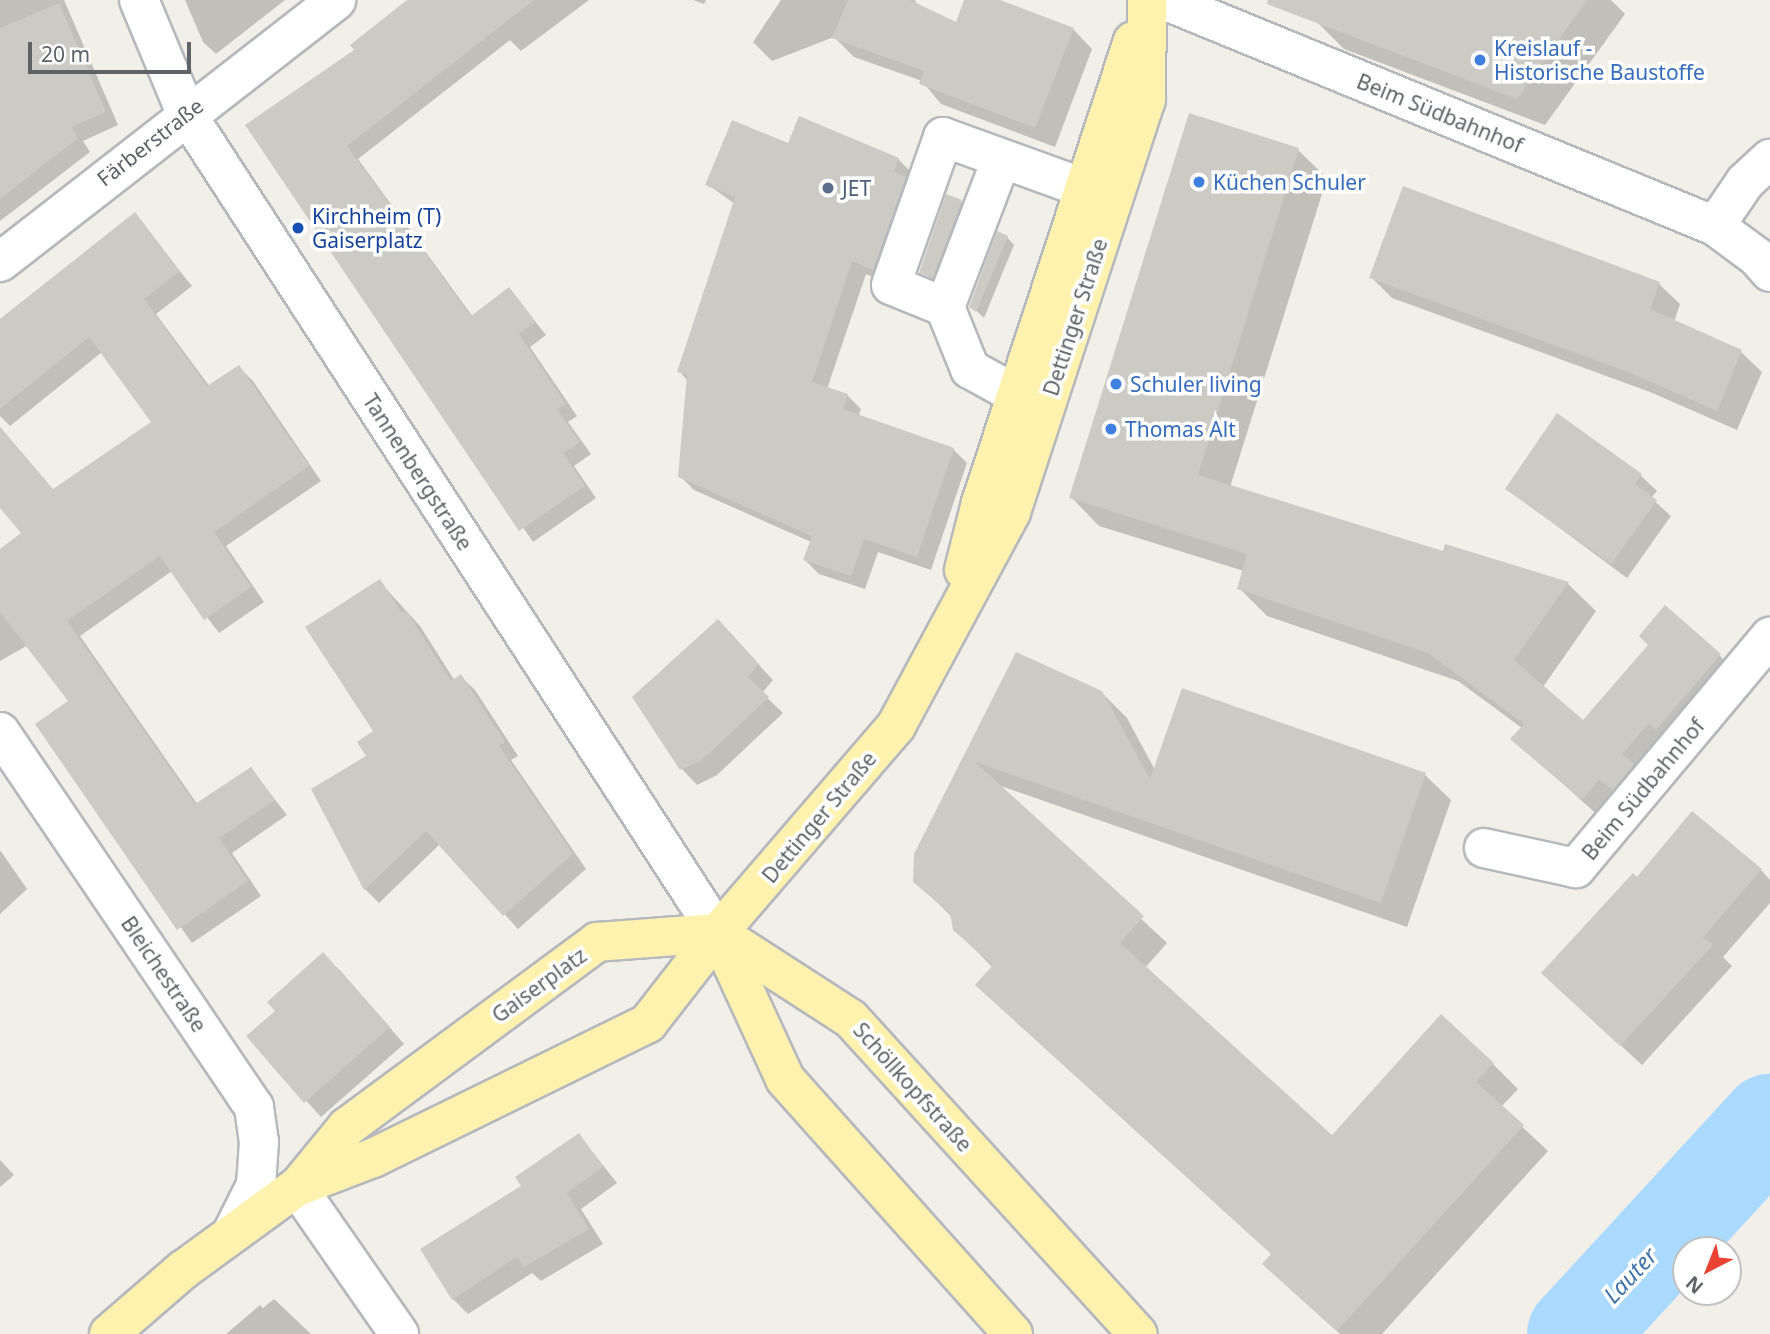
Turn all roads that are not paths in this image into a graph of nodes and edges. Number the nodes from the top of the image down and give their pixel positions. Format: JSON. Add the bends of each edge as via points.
{"nodes":[{"id":1,"x":139,"y":0,"type":"edge"},
{"id":2,"x":335,"y":0,"type":"edge"},
{"id":3,"x":1146,"y":0,"type":"edge"},
{"id":4,"x":1164,"y":0,"type":"edge"},
{"id":5,"x":186,"y":113,"type":"junction"},
{"id":6,"x":1770,"y":159,"type":"edge"},
{"id":7,"x":1001,"y":160,"type":"junction"},
{"id":8,"x":1087,"y":189,"type":"junction"},
{"id":9,"x":1715,"y":226,"type":"junction"},
{"id":10,"x":0,"y":262,"type":"edge"},
{"id":11,"x":1770,"y":272,"type":"edge"},
{"id":12,"x":945,"y":307,"type":"junction"},
{"id":13,"x":1017,"y":395,"type":"junction"},
{"id":14,"x":952,"y":620,"type":"junction"},
{"id":15,"x":1770,"y":637,"type":"edge"},
{"id":16,"x":0,"y":732,"type":"edge"},
{"id":17,"x":1485,"y":848,"type":"dead end"},
{"id":18,"x":718,"y":933,"type":"junction"},
{"id":19,"x":297,"y":1187,"type":"junction"},
{"id":20,"x":232,"y":1233,"type":"junction"},
{"id":21,"x":109,"y":1334,"type":"edge"},
{"id":22,"x":399,"y":1334,"type":"edge"},
{"id":23,"x":1013,"y":1334,"type":"edge"},
{"id":24,"x":1138,"y":1334,"type":"edge"}],
"edges":[{"from":1,"to":5,"type":"street","name":"Tannenbergstraße"},
{"from":2,"to":5,"type":"street","name":"Färberstraße"},
{"from":3,"to":8,"type":"main road","name":"Dettinger Straße"},
{"from":3,"to":14,"type":"main road","name":"Dettinger Straße","via":[[1146,100],[1011,512]]},
{"from":4,"to":9,"type":"street","name":"Beim Südbahnhof"},
{"from":5,"to":10,"type":"street","name":"Färberstraße"},
{"from":5,"to":18,"type":"street","name":"Tannenbergstraße"},
{"from":6,"to":9,"type":"street","via":[[1745,182]]},
{"from":7,"to":8,"type":"street"},
{"from":7,"to":12,"type":"street"},
{"from":7,"to":12,"type":"street","via":[[943,137],[891,285]]},
{"from":8,"to":13,"type":"main road","name":"Dettinger Straße"},
{"from":9,"to":11,"type":"street","name":"Beim Südbahnhof"},
{"from":12,"to":13,"type":"street","via":[[970,369]]},
{"from":13,"to":14,"type":"main road","name":"Dettinger Straße","via":[[981,503]]},
{"from":14,"to":18,"type":"main road","name":"Dettinger Straße","via":[[897,726]]},
{"from":15,"to":17,"type":"street","name":"Beim Südbahnhof","via":[[1576,868]]},
{"from":16,"to":20,"type":"street","name":"Bleichestraße","via":[[254,1107],[256,1185]]},
{"from":18,"to":19,"type":"main road","via":[[648,1023],[373,1158]]},
{"from":18,"to":19,"type":"main road","name":"Gaiserplatz","via":[[597,942],[347,1127]]},
{"from":18,"to":23,"type":"main road","via":[[785,1079]]},
{"from":18,"to":24,"type":"main road","name":"Schöllkopfstraße","via":[[851,1019]]},
{"from":19,"to":20,"type":"main road"},
{"from":19,"to":22,"type":"street"},
{"from":20,"to":21,"type":"main road"}]}
